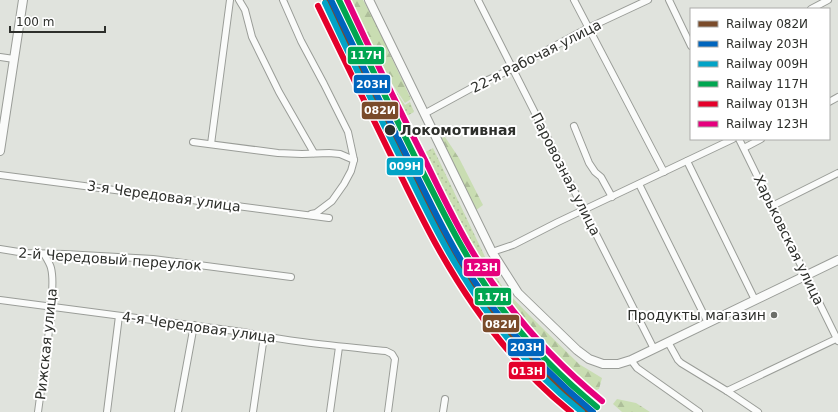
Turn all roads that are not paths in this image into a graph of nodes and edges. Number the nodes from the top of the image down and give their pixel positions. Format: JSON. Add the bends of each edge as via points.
{"nodes":[{"id":1,"x":23,"y":0,"type":"edge"},
{"id":2,"x":230,"y":0,"type":"edge"},
{"id":3,"x":239,"y":0,"type":"edge"},
{"id":4,"x":283,"y":0,"type":"edge"},
{"id":5,"x":369,"y":0,"type":"edge"},
{"id":6,"x":478,"y":0,"type":"edge"},
{"id":7,"x":574,"y":0,"type":"edge"},
{"id":8,"x":648,"y":0,"type":"edge"},
{"id":9,"x":669,"y":0,"type":"edge"},
{"id":10,"x":828,"y":0,"type":"edge"},
{"id":11,"x":813,"y":8,"type":"edge"},
{"id":12,"x":588,"y":28,"type":"junction"},
{"id":13,"x":690,"y":44,"type":"edge"},
{"id":14,"x":0,"y":57,"type":"edge"},
{"id":15,"x":14,"y":59,"type":"junction"},
{"id":16,"x":512,"y":69,"type":"junction"},
{"id":17,"x":424,"y":114,"type":"junction"},
{"id":18,"x":2,"y":118,"type":"edge"},
{"id":19,"x":574,"y":126,"type":"dead end"},
{"id":20,"x":731,"y":140,"type":"edge"},
{"id":21,"x":740,"y":140,"type":"edge"},
{"id":22,"x":759,"y":140,"type":"edge"},
{"id":23,"x":193,"y":142,"type":"dead end"},
{"id":24,"x":211,"y":144,"type":"junction"},
{"id":25,"x":744,"y":148,"type":"junction"},
{"id":26,"x":0,"y":151,"type":"edge"},
{"id":27,"x":314,"y":153,"type":"junction"},
{"id":28,"x":354,"y":160,"type":"junction"},
{"id":29,"x":687,"y":161,"type":"junction"},
{"id":30,"x":664,"y":172,"type":"junction"},
{"id":31,"x":838,"y":173,"type":"edge"},
{"id":32,"x":0,"y":175,"type":"edge"},
{"id":33,"x":639,"y":184,"type":"junction"},
{"id":34,"x":612,"y":196,"type":"junction"},
{"id":35,"x":772,"y":206,"type":"junction"},
{"id":36,"x":584,"y":210,"type":"junction"},
{"id":37,"x":306,"y":215,"type":"junction"},
{"id":38,"x":329,"y":218,"type":"dead end"},
{"id":39,"x":0,"y":249,"type":"edge"},
{"id":40,"x":492,"y":252,"type":"junction"},
{"id":41,"x":44,"y":254,"type":"junction"},
{"id":42,"x":838,"y":260,"type":"edge"},
{"id":43,"x":806,"y":275,"type":"junction"},
{"id":44,"x":291,"y":277,"type":"dead end"},
{"id":45,"x":0,"y":300,"type":"edge"},
{"id":46,"x":755,"y":300,"type":"junction"},
{"id":47,"x":50,"y":308,"type":"junction"},
{"id":48,"x":119,"y":316,"type":"junction"},
{"id":49,"x":708,"y":323,"type":"junction"},
{"id":50,"x":194,"y":325,"type":"junction"},
{"id":51,"x":264,"y":336,"type":"junction"},
{"id":52,"x":838,"y":339,"type":"edge"},
{"id":53,"x":668,"y":342,"type":"junction"},
{"id":54,"x":340,"y":347,"type":"junction"},
{"id":55,"x":654,"y":349,"type":"junction"},
{"id":56,"x":631,"y":360,"type":"junction"},
{"id":57,"x":727,"y":391,"type":"junction"},
{"id":58,"x":445,"y":399,"type":"dead end"},
{"id":59,"x":38,"y":412,"type":"edge"},
{"id":60,"x":107,"y":412,"type":"edge"},
{"id":61,"x":178,"y":412,"type":"edge"},
{"id":62,"x":253,"y":412,"type":"edge"},
{"id":63,"x":330,"y":412,"type":"edge"},
{"id":64,"x":388,"y":412,"type":"edge"},
{"id":65,"x":443,"y":412,"type":"edge"},
{"id":66,"x":699,"y":412,"type":"edge"},
{"id":67,"x":758,"y":412,"type":"edge"}],
"edges":[{"from":1,"to":15,"type":"main road"},
{"from":2,"to":24,"type":"street"},
{"from":3,"to":27,"type":"street","via":[[245,10],[252,37],[279,92]]},
{"from":4,"to":28,"type":"street","via":[[348,132]]},
{"from":5,"to":17,"type":"main road"},
{"from":6,"to":16,"type":"street","name":"Паровозная улица"},
{"from":7,"to":12,"type":"street"},
{"from":8,"to":12,"type":"street","name":"22-я Рабочая улица"},
{"from":9,"to":13,"type":"street"},
{"from":10,"to":11,"type":"street"},
{"from":12,"to":16,"type":"street","name":"22-я Рабочая улица"},
{"from":12,"to":30,"type":"street"},
{"from":14,"to":15,"type":"street"},
{"from":15,"to":18,"type":"main road"},
{"from":16,"to":17,"type":"street","name":"22-я Рабочая улица"},
{"from":16,"to":36,"type":"street","name":"Паровозная улица"},
{"from":17,"to":40,"type":"main road"},
{"from":18,"to":26,"type":"main road"},
{"from":19,"to":34,"type":"street","via":[[589,164],[601,177]]},
{"from":20,"to":29,"type":"street"},
{"from":21,"to":25,"type":"street","name":"Харьковская улица"},
{"from":22,"to":25,"type":"street"},
{"from":23,"to":24,"type":"street"},
{"from":24,"to":27,"type":"street","via":[[278,153]]},
{"from":25,"to":35,"type":"street","name":"Харьковская улица"},
{"from":27,"to":28,"type":"street","via":[[340,154]]},
{"from":28,"to":37,"type":"street","via":[[351,171],[332,201],[316,213]]},
{"from":29,"to":30,"type":"street"},
{"from":29,"to":46,"type":"street"},
{"from":30,"to":33,"type":"street"},
{"from":31,"to":35,"type":"street"},
{"from":32,"to":37,"type":"street","name":"3-я Чередовая улица"},
{"from":33,"to":34,"type":"street"},
{"from":33,"to":49,"type":"street"},
{"from":34,"to":36,"type":"street"},
{"from":35,"to":43,"type":"street","name":"Харьковская улица"},
{"from":36,"to":40,"type":"street","via":[[514,245]]},
{"from":36,"to":55,"type":"street","name":"Паровозная улица"},
{"from":37,"to":38,"type":"street","name":"3-я Чередовая улица"},
{"from":39,"to":41,"type":"street","name":"2-й Чередовый переулок","via":[[25,254]]},
{"from":40,"to":56,"type":"main road","via":[[518,293],[576,350],[589,359],[603,364],[618,364]]},
{"from":41,"to":44,"type":"street","name":"2-й Чередовый переулок","via":[[153,259]]},
{"from":41,"to":47,"type":"street","name":"Рижская улица","via":[[51,267],[53,279]]},
{"from":42,"to":43,"type":"main road"},
{"from":43,"to":46,"type":"main road"},
{"from":43,"to":52,"type":"street","name":"Харьковская улица"},
{"from":45,"to":47,"type":"street","name":"4-я Чередовая улица"},
{"from":46,"to":49,"type":"main road"},
{"from":47,"to":48,"type":"street","name":"4-я Чередовая улица"},
{"from":47,"to":59,"type":"street","name":"Рижская улица"},
{"from":48,"to":50,"type":"street","name":"4-я Чередовая улица"},
{"from":48,"to":60,"type":"street"},
{"from":49,"to":53,"type":"main road"},
{"from":50,"to":51,"type":"street","name":"4-я Чередовая улица"},
{"from":50,"to":61,"type":"street"},
{"from":51,"to":54,"type":"street","name":"4-я Чередовая улица"},
{"from":51,"to":62,"type":"street"},
{"from":52,"to":57,"type":"street"},
{"from":53,"to":55,"type":"main road"},
{"from":53,"to":57,"type":"street","via":[[681,363]]},
{"from":54,"to":63,"type":"street"},
{"from":54,"to":64,"type":"street","name":"4-я Чередовая улица","via":[[386,351],[392,354],[395,359]]},
{"from":55,"to":56,"type":"main road"},
{"from":56,"to":66,"type":"street","via":[[637,368]]},
{"from":57,"to":67,"type":"street"},
{"from":58,"to":65,"type":"street"}]}
